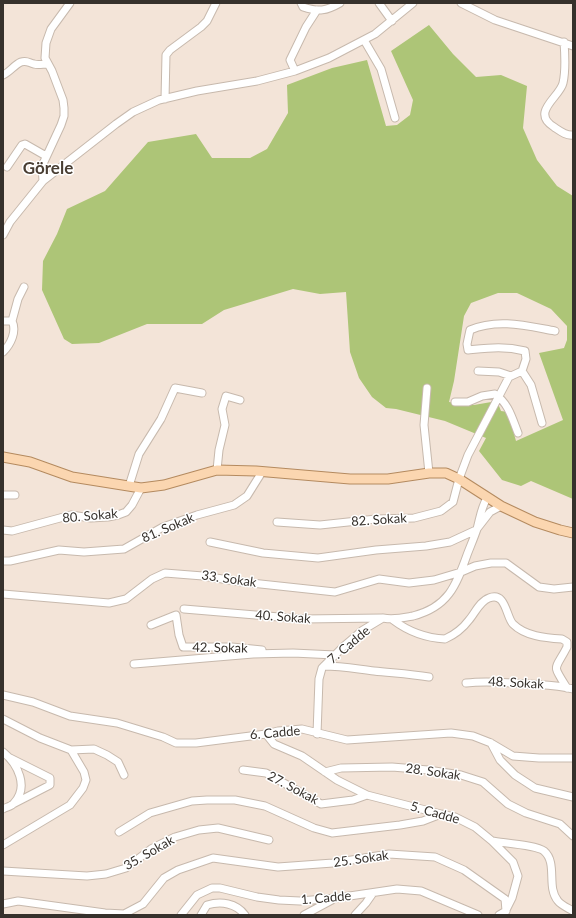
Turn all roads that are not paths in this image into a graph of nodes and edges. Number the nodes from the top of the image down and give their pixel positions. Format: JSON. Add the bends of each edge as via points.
{"nodes":[{"id":1,"x":70,"y":3,"type":"edge"},
{"id":2,"x":216,"y":3,"type":"edge"},
{"id":3,"x":301,"y":3,"type":"edge"},
{"id":4,"x":340,"y":3,"type":"edge"},
{"id":5,"x":379,"y":3,"type":"edge"},
{"id":6,"x":413,"y":3,"type":"edge"},
{"id":7,"x":461,"y":3,"type":"edge"},
{"id":8,"x":317,"y":10,"type":"junction"},
{"id":9,"x":392,"y":21,"type":"junction"},
{"id":10,"x":364,"y":40,"type":"junction"},
{"id":11,"x":564,"y":42,"type":"junction"},
{"id":12,"x":573,"y":46,"type":"edge"},
{"id":13,"x":47,"y":64,"type":"junction"},
{"id":14,"x":295,"y":71,"type":"junction"},
{"id":15,"x":3,"y":75,"type":"edge"},
{"id":16,"x":165,"y":99,"type":"junction"},
{"id":17,"x":394,"y":118,"type":"dead end"},
{"id":18,"x":573,"y":136,"type":"edge"},
{"id":19,"x":46,"y":156,"type":"junction"},
{"id":20,"x":7,"y":167,"type":"dead end"},
{"id":21,"x":43,"y":181,"type":"junction"},
{"id":22,"x":7,"y":220,"type":"edge"},
{"id":23,"x":3,"y":235,"type":"edge"},
{"id":24,"x":24,"y":286,"type":"dead end"},
{"id":25,"x":3,"y":320,"type":"edge"},
{"id":26,"x":12,"y":321,"type":"junction"},
{"id":27,"x":556,"y":331,"type":"dead end"},
{"id":28,"x":3,"y":352,"type":"edge"},
{"id":29,"x":478,"y":371,"type":"dead end"},
{"id":30,"x":522,"y":371,"type":"junction"},
{"id":31,"x":511,"y":376,"type":"junction"},
{"id":32,"x":427,"y":388,"type":"dead end"},
{"id":33,"x":202,"y":393,"type":"dead end"},
{"id":34,"x":499,"y":396,"type":"junction"},
{"id":35,"x":240,"y":400,"type":"dead end"},
{"id":36,"x":455,"y":402,"type":"dead end"},
{"id":37,"x":542,"y":423,"type":"dead end"},
{"id":38,"x":518,"y":434,"type":"dead end"},
{"id":39,"x":3,"y":457,"type":"edge"},
{"id":40,"x":217,"y":470,"type":"junction"},
{"id":41,"x":262,"y":472,"type":"junction"},
{"id":42,"x":429,"y":473,"type":"junction"},
{"id":43,"x":459,"y":479,"type":"junction"},
{"id":44,"x":128,"y":486,"type":"junction"},
{"id":45,"x":141,"y":488,"type":"junction"},
{"id":46,"x":3,"y":494,"type":"edge"},
{"id":47,"x":15,"y":495,"type":"dead end"},
{"id":48,"x":488,"y":498,"type":"junction"},
{"id":49,"x":501,"y":506,"type":"junction"},
{"id":50,"x":277,"y":522,"type":"dead end"},
{"id":51,"x":3,"y":530,"type":"edge"},
{"id":52,"x":476,"y":530,"type":"junction"},
{"id":53,"x":573,"y":533,"type":"edge"},
{"id":54,"x":210,"y":542,"type":"dead end"},
{"id":55,"x":3,"y":560,"type":"edge"},
{"id":56,"x":461,"y":572,"type":"junction"},
{"id":57,"x":573,"y":587,"type":"edge"},
{"id":58,"x":3,"y":594,"type":"edge"},
{"id":59,"x":184,"y":609,"type":"dead end"},
{"id":60,"x":383,"y":618,"type":"junction"},
{"id":61,"x":393,"y":620,"type":"junction"},
{"id":62,"x":151,"y":625,"type":"dead end"},
{"id":63,"x":293,"y":653,"type":"junction"},
{"id":64,"x":335,"y":655,"type":"junction"},
{"id":65,"x":134,"y":664,"type":"dead end"},
{"id":66,"x":324,"y":666,"type":"junction"},
{"id":67,"x":429,"y":677,"type":"dead end"},
{"id":68,"x":466,"y":684,"type":"dead end"},
{"id":69,"x":570,"y":688,"type":"edge"},
{"id":70,"x":3,"y":695,"type":"edge"},
{"id":71,"x":3,"y":719,"type":"edge"},
{"id":72,"x":266,"y":734,"type":"junction"},
{"id":73,"x":317,"y":734,"type":"junction"},
{"id":74,"x":491,"y":743,"type":"junction"},
{"id":75,"x":71,"y":750,"type":"junction"},
{"id":76,"x":3,"y":752,"type":"edge"},
{"id":77,"x":10,"y":758,"type":"junction"},
{"id":78,"x":573,"y":758,"type":"edge"},
{"id":79,"x":243,"y":770,"type":"dead end"},
{"id":80,"x":325,"y":772,"type":"junction"},
{"id":81,"x":124,"y":775,"type":"dead end"},
{"id":82,"x":367,"y":795,"type":"junction"},
{"id":83,"x":573,"y":797,"type":"edge"},
{"id":84,"x":13,"y":804,"type":"junction"},
{"id":85,"x":3,"y":809,"type":"edge"},
{"id":86,"x":441,"y":814,"type":"junction"},
{"id":87,"x":119,"y":832,"type":"dead end"},
{"id":88,"x":573,"y":836,"type":"edge"},
{"id":89,"x":269,"y":840,"type":"dead end"},
{"id":90,"x":492,"y":841,"type":"junction"},
{"id":91,"x":3,"y":845,"type":"edge"},
{"id":92,"x":3,"y":871,"type":"edge"},
{"id":93,"x":373,"y":893,"type":"junction"},
{"id":94,"x":336,"y":898,"type":"junction"},
{"id":95,"x":3,"y":904,"type":"edge"},
{"id":96,"x":573,"y":911,"type":"edge"},
{"id":97,"x":508,"y":913,"type":"edge"},
{"id":98,"x":181,"y":915,"type":"edge"},
{"id":99,"x":202,"y":915,"type":"edge"},
{"id":100,"x":245,"y":915,"type":"edge"},
{"id":101,"x":304,"y":915,"type":"edge"},
{"id":102,"x":355,"y":915,"type":"edge"},
{"id":103,"x":478,"y":915,"type":"edge"},
{"id":104,"x":499,"y":915,"type":"edge"}],
"edges":[{"from":1,"to":13,"type":"street","via":[[51,29],[46,43]]},
{"from":2,"to":16,"type":"street","via":[[201,27],[166,55]]},
{"from":3,"to":8,"type":"street","via":[[303,7]]},
{"from":4,"to":8,"type":"street","via":[[325,11]]},
{"from":5,"to":9,"type":"street"},
{"from":6,"to":9,"type":"street"},
{"from":7,"to":11,"type":"street","via":[[495,20]]},
{"from":8,"to":14,"type":"street","via":[[290,60]]},
{"from":9,"to":10,"type":"street"},
{"from":10,"to":14,"type":"street","via":[[329,58]]},
{"from":10,"to":17,"type":"street","via":[[381,69]]},
{"from":11,"to":12,"type":"street"},
{"from":11,"to":18,"type":"street","via":[[563,84],[550,101],[545,114],[547,122],[565,134]]},
{"from":13,"to":15,"type":"street","via":[[22,62]]},
{"from":13,"to":19,"type":"street","via":[[63,100],[64,116]]},
{"from":14,"to":16,"type":"street"},
{"from":16,"to":21,"type":"street","via":[[146,105],[124,118]]},
{"from":19,"to":20,"type":"street","via":[[25,144]]},
{"from":19,"to":21,"type":"street","via":[[42,166]]},
{"from":21,"to":22,"type":"street"},
{"from":22,"to":23,"type":"street"},
{"from":24,"to":26,"type":"street"},
{"from":25,"to":26,"type":"street"},
{"from":26,"to":28,"type":"street","via":[[13,335]]},
{"from":27,"to":30,"type":"street","via":[[512,323],[480,325],[470,330],[468,350],[503,347],[525,351],[526,359]]},
{"from":29,"to":31,"type":"street","via":[[499,372]]},
{"from":30,"to":31,"type":"street"},
{"from":30,"to":37,"type":"street","via":[[531,386]]},
{"from":31,"to":34,"type":"street","name":"82. Sokak"},
{"from":32,"to":42,"type":"street","via":[[424,425]]},
{"from":33,"to":44,"type":"street","via":[[175,388],[162,419],[139,454]]},
{"from":34,"to":36,"type":"street","via":[[495,394],[468,402]]},
{"from":34,"to":38,"type":"street","via":[[512,416]]},
{"from":34,"to":43,"type":"street","name":"82. Sokak","via":[[468,455]]},
{"from":35,"to":40,"type":"street","via":[[226,396],[222,409],[225,425]]},
{"from":39,"to":44,"type":"main road","via":[[30,462],[72,478]]},
{"from":40,"to":41,"type":"main road"},
{"from":40,"to":45,"type":"main road","via":[[164,486]]},
{"from":41,"to":42,"type":"main road","via":[[369,480]]},
{"from":41,"to":55,"type":"street","name":"81. Sokak","via":[[247,496],[234,505],[163,528],[124,549],[84,552],[59,550],[10,561]]},
{"from":42,"to":43,"type":"main road","via":[[446,473]]},
{"from":43,"to":48,"type":"main road"},
{"from":43,"to":50,"type":"street","name":"82. Sokak","via":[[453,502],[441,511],[414,518],[320,525]]},
{"from":44,"to":45,"type":"main road"},
{"from":45,"to":51,"type":"street","name":"80. Sokak","via":[[132,505],[126,512],[118,515],[91,518],[71,515],[12,531]]},
{"from":46,"to":47,"type":"street"},
{"from":48,"to":49,"type":"main road"},
{"from":48,"to":52,"type":"street","name":"7. Cadde","via":[[482,507]]},
{"from":49,"to":52,"type":"street","via":[[490,512]]},
{"from":49,"to":53,"type":"main road","via":[[535,522]]},
{"from":52,"to":54,"type":"street","via":[[450,542],[318,558],[263,553]]},
{"from":52,"to":56,"type":"street","name":"7. Cadde"},
{"from":56,"to":57,"type":"street","name":"33. Sokak","via":[[475,566],[506,563],[539,587]]},
{"from":56,"to":58,"type":"street","name":"33. Sokak","via":[[434,580],[409,583],[379,579],[335,592],[165,573],[152,579],[126,599],[109,603]]},
{"from":56,"to":61,"type":"street","name":"7. Cadde","via":[[452,591],[432,609]]},
{"from":59,"to":60,"type":"street","name":"40. Sokak","via":[[303,619]]},
{"from":60,"to":61,"type":"street","name":"7. Cadde"},
{"from":60,"to":64,"type":"street","name":"7. Cadde","via":[[363,630]]},
{"from":61,"to":69,"type":"street","via":[[415,634],[445,639],[458,632],[482,603],[495,597],[504,602],[512,623],[525,633],[567,642],[556,672]]},
{"from":62,"to":63,"type":"street","name":"42. Sokak","via":[[176,615],[184,647],[232,647]]},
{"from":63,"to":64,"type":"street","name":"42. Sokak"},
{"from":63,"to":65,"type":"street","name":"42. Sokak"},
{"from":64,"to":66,"type":"street","name":"7. Cadde"},
{"from":66,"to":67,"type":"street","via":[[345,666]]},
{"from":66,"to":73,"type":"street","name":"7. Cadde","via":[[319,679]]},
{"from":68,"to":69,"type":"street","name":"48. Sokak","via":[[501,681]]},
{"from":70,"to":72,"type":"street","name":"6. Cadde","via":[[33,702],[70,716],[117,723],[176,743]]},
{"from":71,"to":75,"type":"street"},
{"from":72,"to":73,"type":"street","name":"6. Cadde","via":[[302,729]]},
{"from":72,"to":80,"type":"street","name":"5. Cadde","via":[[274,744],[302,756]]},
{"from":73,"to":74,"type":"street","name":"6. Cadde","via":[[347,740],[451,733],[473,736]]},
{"from":74,"to":78,"type":"street","name":"6. Cadde","via":[[514,756]]},
{"from":74,"to":83,"type":"street","via":[[500,760],[515,775],[535,788]]},
{"from":75,"to":81,"type":"street","via":[[94,749],[107,755],[118,762]]},
{"from":75,"to":91,"type":"street","via":[[86,780],[78,795],[70,805]]},
{"from":76,"to":77,"type":"street"},
{"from":77,"to":84,"type":"street","via":[[21,780],[20,794]]},
{"from":77,"to":84,"type":"street","via":[[50,778],[50,785]]},
{"from":79,"to":82,"type":"street","name":"27. Sokak","via":[[266,772],[321,804],[352,800]]},
{"from":80,"to":82,"type":"street","name":"5. Cadde"},
{"from":80,"to":88,"type":"street","name":"28. Sokak","via":[[341,768],[392,767],[461,775],[483,782],[508,804],[560,824]]},
{"from":82,"to":86,"type":"street","name":"5. Cadde"},
{"from":84,"to":85,"type":"street"},
{"from":86,"to":87,"type":"street","via":[[423,821],[400,825],[332,832],[314,828],[265,806],[235,800],[207,800],[192,801],[150,813]]},
{"from":86,"to":90,"type":"street","name":"5. Cadde","via":[[462,820]]},
{"from":89,"to":92,"type":"street","name":"35. Sokak","via":[[218,828],[199,830],[175,837],[152,849],[126,868],[106,874],[87,876]]},
{"from":90,"to":96,"type":"street","via":[[544,851],[551,862],[552,891],[558,901]]},
{"from":90,"to":97,"type":"street","name":"5. Cadde","via":[[513,862],[518,876]]},
{"from":93,"to":94,"type":"street","name":"1. Cadde"},
{"from":93,"to":102,"type":"street"},
{"from":93,"to":103,"type":"street","name":"1. Cadde","via":[[397,888],[421,891]]},
{"from":94,"to":98,"type":"street","name":"1. Cadde","via":[[279,900],[212,888],[197,895]]},
{"from":94,"to":101,"type":"street"},
{"from":95,"to":97,"type":"street","name":"25. Sokak","via":[[18,902],[105,914],[124,914],[143,904],[164,878],[194,863],[213,858],[278,867],[334,863],[389,854],[436,857],[464,870],[504,899]]},
{"from":97,"to":104,"type":"street"},
{"from":99,"to":100,"type":"street","via":[[207,905],[227,904]]}]}
